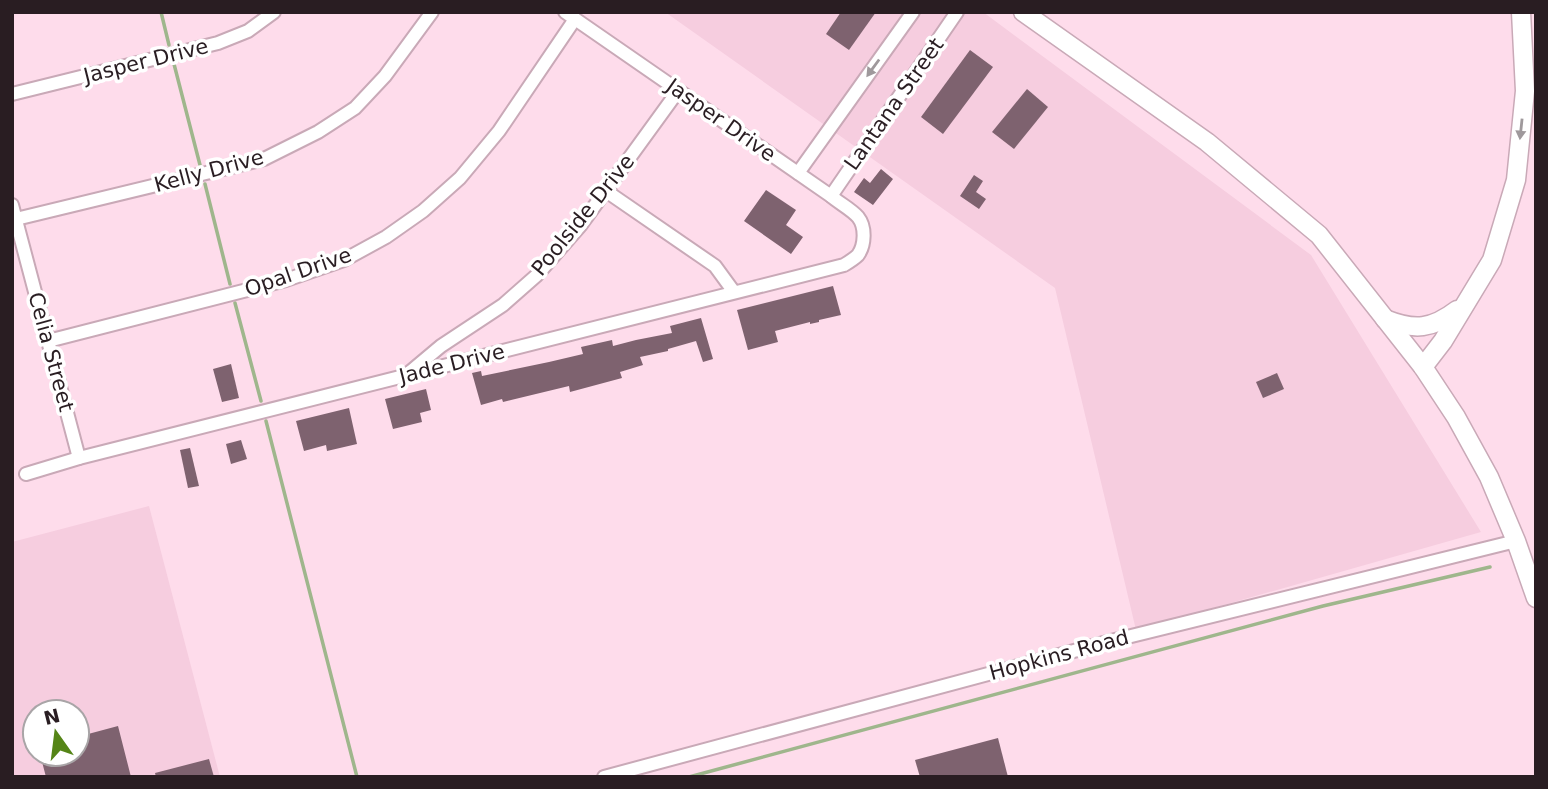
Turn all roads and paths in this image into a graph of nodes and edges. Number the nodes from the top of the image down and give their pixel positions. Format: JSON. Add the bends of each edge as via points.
{"nodes":[{"id":1,"x":274,"y":12,"type":"edge"},
{"id":2,"x":432,"y":12,"type":"edge"},
{"id":3,"x":913,"y":12,"type":"edge"},
{"id":4,"x":957,"y":12,"type":"edge"},
{"id":5,"x":1023,"y":12,"type":"edge"},
{"id":6,"x":1521,"y":12,"type":"edge"},
{"id":7,"x":570,"y":16,"type":"edge"},
{"id":8,"x":678,"y":91,"type":"junction"},
{"id":9,"x":12,"y":93,"type":"edge"},
{"id":10,"x":798,"y":173,"type":"junction"},
{"id":11,"x":606,"y":191,"type":"junction"},
{"id":12,"x":831,"y":196,"type":"junction"},
{"id":13,"x":12,"y":205,"type":"edge"},
{"id":14,"x":16,"y":219,"type":"junction"},
{"id":15,"x":864,"y":237,"type":"joint"},
{"id":16,"x":734,"y":292,"type":"junction"},
{"id":17,"x":1465,"y":303,"type":"junction"},
{"id":18,"x":1385,"y":319,"type":"junction"},
{"id":19,"x":48,"y":341,"type":"junction"},
{"id":20,"x":1423,"y":367,"type":"junction"},
{"id":21,"x":406,"y":375,"type":"junction"},
{"id":22,"x":79,"y":458,"type":"junction"},
{"id":23,"x":26,"y":474,"type":"dead end"},
{"id":24,"x":1516,"y":541,"type":"junction"},
{"id":25,"x":1536,"y":598,"type":"edge"},
{"id":26,"x":604,"y":777,"type":"edge"}],
"edges":[{"from":1,"to":9,"type":"street","name":"Jasper Drive","via":[[248,31],[218,43]]},
{"from":2,"to":14,"type":"street","name":"Kelly Drive","via":[[355,108],[264,159]]},
{"from":3,"to":10,"type":"street","name":"Lantana Street","one_way":true},
{"from":4,"to":12,"type":"street","name":"Lantana Street"},
{"from":5,"to":18,"type":"main road","via":[[1207,142],[1319,235]]},
{"from":6,"to":17,"type":"main road","one_way":true,"via":[[1525,90],[1516,180],[1492,260]]},
{"from":7,"to":8,"type":"street","name":"Jasper Drive"},
{"from":7,"to":19,"type":"street","name":"Opal Drive","via":[[499,131],[460,178],[386,237],[344,260],[286,280]]},
{"from":8,"to":10,"type":"street","name":"Jasper Drive"},
{"from":8,"to":11,"type":"street","name":"Poolside Drive"},
{"from":10,"to":12,"type":"street","name":"Jasper Drive"},
{"from":11,"to":16,"type":"street","via":[[715,266]]},
{"from":11,"to":21,"type":"street","name":"Poolside Drive","via":[[537,275]]},
{"from":12,"to":15,"type":"street","name":"Jasper Drive","via":[[857,216]]},
{"from":13,"to":14,"type":"street","name":"Celia Street"},
{"from":14,"to":19,"type":"street","name":"Celia Street"},
{"from":15,"to":16,"type":"street","name":"Jade Drive","via":[[856,257],[844,265]]},
{"from":16,"to":21,"type":"street","name":"Jade Drive"},
{"from":17,"to":18,"type":"main road","via":[[1441,322],[1426,326]]},
{"from":17,"to":20,"type":"main road"},
{"from":18,"to":20,"type":"main road"},
{"from":19,"to":22,"type":"street","name":"Celia Street"},
{"from":20,"to":24,"type":"main road","via":[[1489,477]]},
{"from":21,"to":22,"type":"street","name":"Jade Drive"},
{"from":22,"to":23,"type":"street","name":"Jade Drive"},
{"from":24,"to":25,"type":"main road"},
{"from":24,"to":26,"type":"street","name":"Hopkins Road","via":[[1111,641]]}]}
